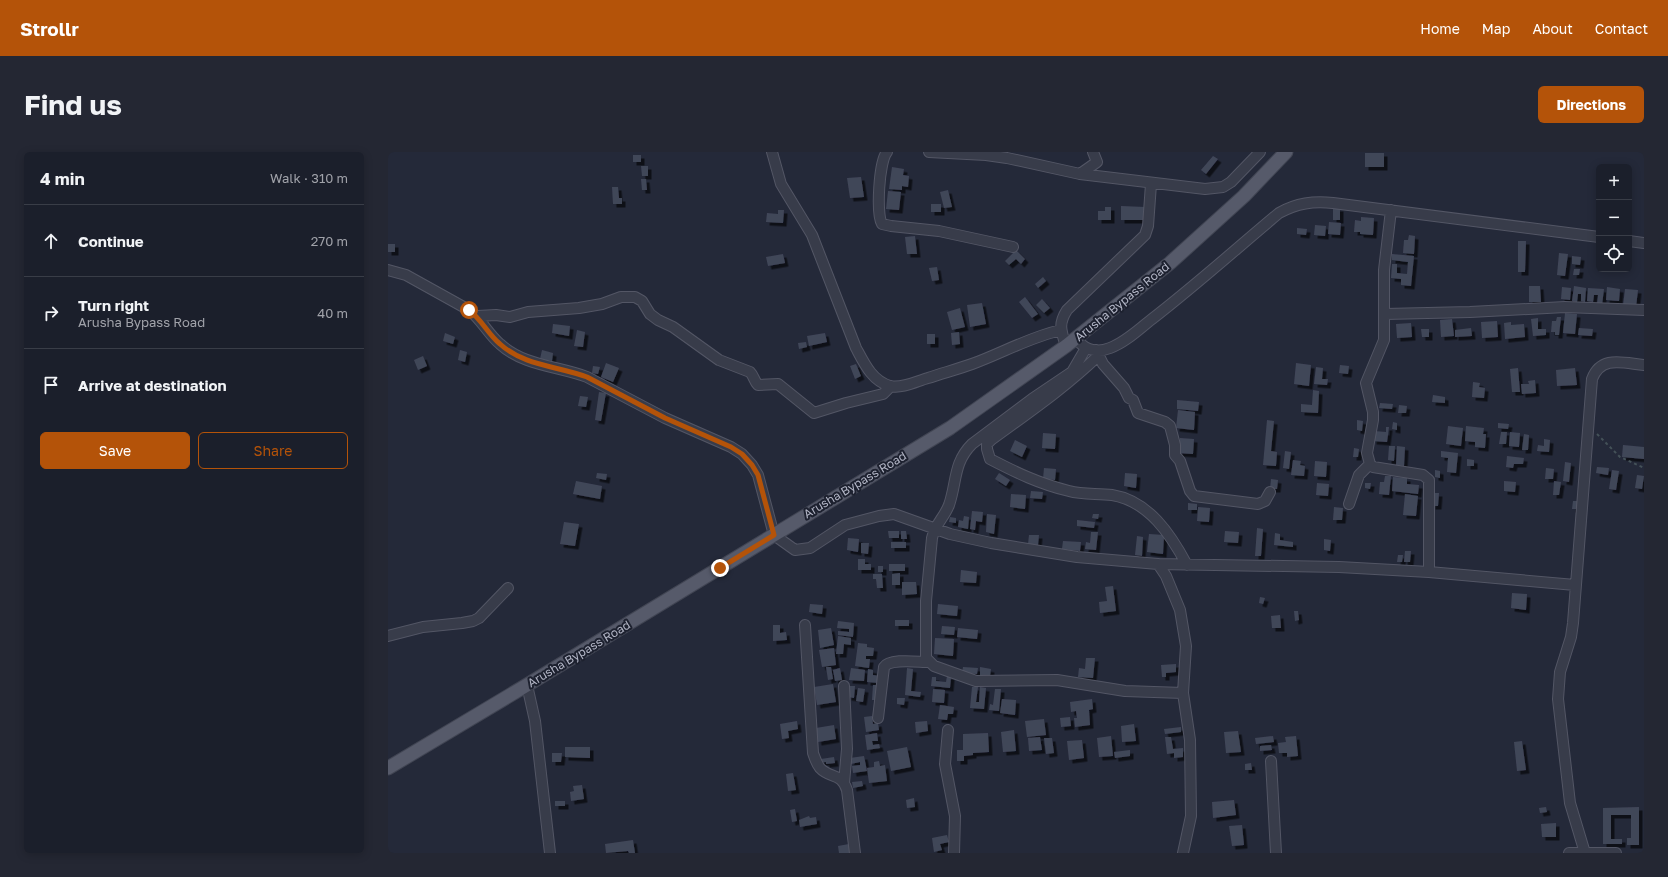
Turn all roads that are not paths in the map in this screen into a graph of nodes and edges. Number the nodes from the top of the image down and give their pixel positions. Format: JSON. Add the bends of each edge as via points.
{"nodes":[{"id":1,"x":772,"y":152,"type":"edge"},
{"id":2,"x":887,"y":152,"type":"edge"},
{"id":3,"x":929,"y":152,"type":"edge"},
{"id":4,"x":1093,"y":152,"type":"edge"},
{"id":5,"x":1260,"y":152,"type":"edge"},
{"id":6,"x":1286,"y":152,"type":"edge"},
{"id":7,"x":1080,"y":174,"type":"junction"},
{"id":8,"x":1151,"y":184,"type":"junction"},
{"id":9,"x":1390,"y":210,"type":"junction"},
{"id":10,"x":1596,"y":238,"type":"edge"},
{"id":11,"x":1632,"y":241,"type":"edge"},
{"id":12,"x":1644,"y":243,"type":"edge"},
{"id":13,"x":1013,"y":247,"type":"dead end"},
{"id":14,"x":388,"y":270,"type":"edge"},
{"id":15,"x":1644,"y":310,"type":"edge"},
{"id":16,"x":1385,"y":314,"type":"junction"},
{"id":17,"x":478,"y":316,"type":"junction"},
{"id":18,"x":1061,"y":330,"type":"junction"},
{"id":19,"x":1071,"y":343,"type":"junction"},
{"id":20,"x":1094,"y":351,"type":"junction"},
{"id":21,"x":1644,"y":365,"type":"edge"},
{"id":22,"x":891,"y":386,"type":"junction"},
{"id":23,"x":1370,"y":464,"type":"junction"},
{"id":24,"x":1270,"y":492,"type":"dead end"},
{"id":25,"x":1350,"y":504,"type":"dead end"},
{"id":26,"x":934,"y":529,"type":"junction"},
{"id":27,"x":774,"y":535,"type":"junction"},
{"id":28,"x":1158,"y":564,"type":"junction"},
{"id":29,"x":1187,"y":565,"type":"junction"},
{"id":30,"x":1428,"y":572,"type":"junction"},
{"id":31,"x":1575,"y":585,"type":"junction"},
{"id":32,"x":508,"y":588,"type":"dead end"},
{"id":33,"x":805,"y":625,"type":"dead end"},
{"id":34,"x":388,"y":636,"type":"edge"},
{"id":35,"x":928,"y":662,"type":"junction"},
{"id":36,"x":527,"y":685,"type":"junction"},
{"id":37,"x":844,"y":686,"type":"dead end"},
{"id":38,"x":1183,"y":693,"type":"junction"},
{"id":39,"x":878,"y":718,"type":"dead end"},
{"id":40,"x":948,"y":730,"type":"dead end"},
{"id":41,"x":1272,"y":761,"type":"dead end"},
{"id":42,"x":388,"y":768,"type":"edge"},
{"id":43,"x":844,"y":783,"type":"junction"},
{"id":44,"x":550,"y":853,"type":"edge"},
{"id":45,"x":855,"y":853,"type":"edge"},
{"id":46,"x":954,"y":853,"type":"edge"},
{"id":47,"x":1183,"y":853,"type":"edge"},
{"id":48,"x":1276,"y":853,"type":"edge"},
{"id":49,"x":1569,"y":853,"type":"edge"},
{"id":50,"x":1584,"y":853,"type":"edge"},
{"id":51,"x":1616,"y":853,"type":"edge"}],
"edges":[{"from":1,"to":22,"type":"street","via":[[781,184],[812,235],[856,348],[873,376]]},
{"from":2,"to":13,"type":"street","via":[[883,156],[881,168],[879,216],[882,224],[939,231]]},
{"from":3,"to":7,"type":"street","via":[[993,156]]},
{"from":4,"to":7,"type":"street","via":[[1097,162]]},
{"from":5,"to":8,"type":"street","via":[[1231,182],[1223,186],[1205,189]]},
{"from":6,"to":19,"type":"main road","name":"Arusha Bypass Road","via":[[1244,196],[1170,263]]},
{"from":7,"to":8,"type":"street"},
{"from":8,"to":18,"type":"street","via":[[1145,235],[1067,310],[1062,317]]},
{"from":9,"to":10,"type":"street"},
{"from":9,"to":16,"type":"street","via":[[1384,270]]},
{"from":9,"to":20,"type":"street","via":[[1321,202],[1289,207],[1120,343],[1108,349]]},
{"from":11,"to":12,"type":"street"},
{"from":14,"to":17,"type":"street","via":[[406,275],[461,304]]},
{"from":15,"to":16,"type":"street","via":[[1565,307]]},
{"from":16,"to":23,"type":"street","via":[[1384,340],[1366,383],[1373,412],[1367,453]]},
{"from":17,"to":22,"type":"street","via":[[510,317],[528,312],[602,304],[621,297],[635,297],[642,301],[650,314],[658,320],[673,327],[719,360],[750,372],[758,385],[778,384],[814,414],[883,394]]},
{"from":17,"to":27,"type":"street","via":[[500,344],[518,356],[530,362],[587,377],[665,418],[742,454],[758,475]]},
{"from":18,"to":19,"type":"street"},
{"from":18,"to":22,"type":"street","via":[[1037,337],[972,364],[908,384]]},
{"from":19,"to":20,"type":"street"},
{"from":19,"to":27,"type":"main road","name":"Arusha Bypass Road","via":[[950,428]]},
{"from":20,"to":24,"type":"street","via":[[1133,400],[1138,413],[1170,426],[1176,455],[1194,496],[1258,504],[1265,501]]},
{"from":20,"to":26,"type":"street","via":[[1072,372],[1032,399],[964,452],[956,470],[949,505]]},
{"from":20,"to":29,"type":"street","via":[[1057,392],[987,444],[990,459],[1026,478],[1044,484],[1071,492],[1119,496],[1136,503],[1170,536]]},
{"from":21,"to":31,"type":"street","via":[[1612,362],[1595,370],[1592,379]]},
{"from":23,"to":25,"type":"street","via":[[1359,475]]},
{"from":23,"to":30,"type":"street","via":[[1373,467],[1423,475],[1429,480]]},
{"from":26,"to":27,"type":"street","via":[[903,517],[887,514],[845,525],[816,545],[799,551],[790,548]]},
{"from":26,"to":28,"type":"street","via":[[1033,551]]},
{"from":26,"to":35,"type":"street","via":[[926,601],[925,654]]},
{"from":27,"to":36,"type":"main road","name":"Arusha Bypass Road"},
{"from":28,"to":29,"type":"street"},
{"from":28,"to":38,"type":"street","via":[[1166,576],[1184,627],[1186,646]]},
{"from":29,"to":30,"type":"street","via":[[1339,567]]},
{"from":30,"to":31,"type":"street"},
{"from":31,"to":50,"type":"street","via":[[1571,637],[1560,672],[1558,699],[1570,803]]},
{"from":32,"to":34,"type":"street","via":[[480,618],[473,621],[423,627]]},
{"from":33,"to":43,"type":"street","via":[[813,753],[824,771]]},
{"from":35,"to":38,"type":"street","via":[[976,681],[1057,680],[1125,691]]},
{"from":35,"to":39,"type":"street","via":[[886,664]]},
{"from":36,"to":42,"type":"main road","name":"Arusha Bypass Road"},
{"from":36,"to":44,"type":"street","via":[[535,721]]},
{"from":37,"to":43,"type":"street","via":[[847,749]]},
{"from":38,"to":47,"type":"street","via":[[1190,740],[1191,803],[1191,816]]},
{"from":40,"to":46,"type":"street","via":[[945,764],[955,816]]},
{"from":41,"to":48,"type":"street"},
{"from":43,"to":45,"type":"street"},
{"from":49,"to":50,"type":"street"},
{"from":50,"to":51,"type":"street"}]}
